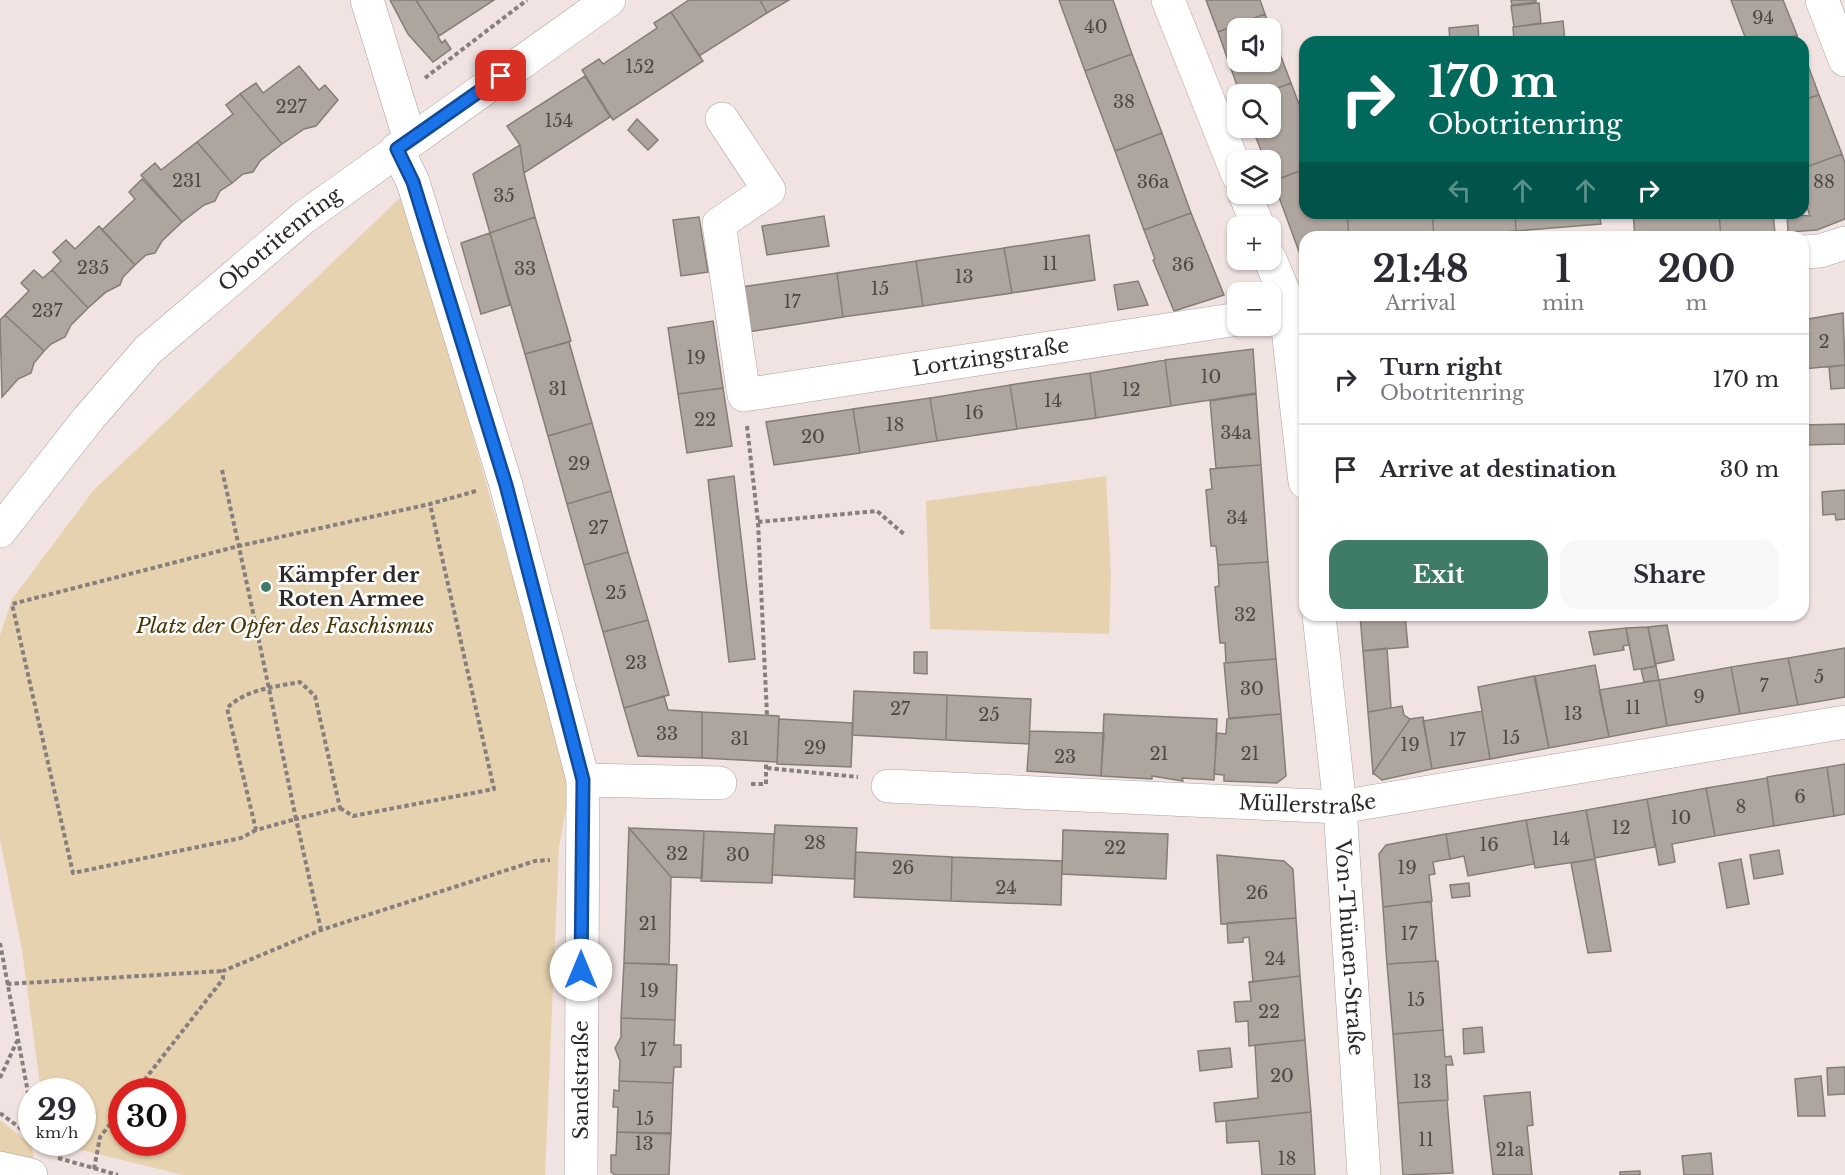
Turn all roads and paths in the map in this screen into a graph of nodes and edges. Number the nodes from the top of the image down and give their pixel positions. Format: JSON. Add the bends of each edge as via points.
{"nodes":[{"id":1,"x":367,"y":0,"type":"edge"},
{"id":2,"x":527,"y":0,"type":"edge"},
{"id":3,"x":609,"y":0,"type":"edge"},
{"id":4,"x":1168,"y":0,"type":"edge"},
{"id":5,"x":1822,"y":0,"type":"edge"},
{"id":6,"x":1845,"y":60,"type":"edge"},
{"id":7,"x":398,"y":98,"type":"junction"},
{"id":8,"x":722,"y":119,"type":"dead end"},
{"id":9,"x":404,"y":145,"type":"junction"},
{"id":10,"x":1228,"y":150,"type":"edge"},
{"id":11,"x":1845,"y":243,"type":"edge"},
{"id":12,"x":1809,"y":252,"type":"edge"},
{"id":13,"x":1275,"y":270,"type":"edge"},
{"id":14,"x":1286,"y":295,"type":"edge"},
{"id":15,"x":1227,"y":321,"type":"edge"},
{"id":16,"x":744,"y":395,"type":"junction"},
{"id":17,"x":1299,"y":423,"type":"edge"},
{"id":18,"x":222,"y":470,"type":"dead end"},
{"id":19,"x":506,"y":485,"type":"junction"},
{"id":20,"x":430,"y":504,"type":"junction"},
{"id":21,"x":758,"y":522,"type":"junction"},
{"id":22,"x":0,"y":531,"type":"edge"},
{"id":23,"x":905,"y":535,"type":"dead end"},
{"id":24,"x":239,"y":546,"type":"junction"},
{"id":25,"x":1320,"y":621,"type":"edge"},
{"id":26,"x":268,"y":688,"type":"junction"},
{"id":27,"x":767,"y":716,"type":"dead end"},
{"id":28,"x":1845,"y":722,"type":"edge"},
{"id":29,"x":766,"y":762,"type":"dead end"},
{"id":30,"x":583,"y":780,"type":"junction"},
{"id":31,"x":720,"y":783,"type":"dead end"},
{"id":32,"x":888,"y":786,"type":"joint"},
{"id":33,"x":1340,"y":807,"type":"junction"},
{"id":34,"x":340,"y":808,"type":"junction"},
{"id":35,"x":296,"y":819,"type":"junction"},
{"id":36,"x":256,"y":830,"type":"junction"},
{"id":37,"x":581,"y":859,"type":"junction"},
{"id":38,"x":321,"y":930,"type":"junction"},
{"id":39,"x":0,"y":943,"type":"edge"},
{"id":40,"x":223,"y":971,"type":"junction"},
{"id":41,"x":7,"y":984,"type":"junction"},
{"id":42,"x":17,"y":1040,"type":"junction"},
{"id":43,"x":0,"y":1078,"type":"edge"},
{"id":44,"x":25,"y":1078,"type":"edge"},
{"id":45,"x":146,"y":1078,"type":"edge"},
{"id":46,"x":0,"y":1113,"type":"edge"},
{"id":47,"x":18,"y":1126,"type":"edge"},
{"id":48,"x":108,"y":1127,"type":"edge"},
{"id":49,"x":44,"y":1166,"type":"edge"},
{"id":50,"x":0,"y":1168,"type":"edge"},
{"id":51,"x":94,"y":1169,"type":"junction"},
{"id":52,"x":118,"y":1175,"type":"edge"},
{"id":53,"x":581,"y":1175,"type":"edge"},
{"id":54,"x":1364,"y":1175,"type":"edge"}],
"edges":[{"from":1,"to":7,"type":"street","name":"Sandstraße"},
{"from":2,"to":7,"type":"path"},
{"from":3,"to":9,"type":"street","name":"Obotritenring"},
{"from":4,"to":10,"type":"street"},
{"from":5,"to":6,"type":"street"},
{"from":7,"to":9,"type":"street","name":"Sandstraße"},
{"from":8,"to":16,"type":"street","via":[[769,190],[719,224]]},
{"from":9,"to":19,"type":"street","name":"Sandstraße"},
{"from":9,"to":22,"type":"street","name":"Obotritenring","via":[[303,218],[148,350]]},
{"from":11,"to":12,"type":"street"},
{"from":13,"to":14,"type":"street"},
{"from":14,"to":17,"type":"street"},
{"from":15,"to":16,"type":"street","name":"Lortzingstraße"},
{"from":16,"to":21,"type":"path"},
{"from":18,"to":24,"type":"path"},
{"from":19,"to":20,"type":"path"},
{"from":19,"to":30,"type":"street","name":"Sandstraße"},
{"from":20,"to":24,"type":"path"},
{"from":20,"to":34,"type":"path","via":[[494,789],[353,816]]},
{"from":21,"to":23,"type":"path","via":[[877,511]]},
{"from":21,"to":27,"type":"path"},
{"from":24,"to":26,"type":"path"},
{"from":24,"to":36,"type":"path","via":[[12,604],[73,873],[241,838]]},
{"from":25,"to":33,"type":"street","name":"Von-Thünen-Straße"},
{"from":26,"to":34,"type":"path","via":[[300,682],[315,696]]},
{"from":26,"to":35,"type":"path"},
{"from":26,"to":36,"type":"path","via":[[240,696],[227,708]]},
{"from":28,"to":33,"type":"street","name":"Müllerstraße"},
{"from":29,"to":32,"type":"path","via":[[766,768],[870,778]]},
{"from":30,"to":31,"type":"street"},
{"from":30,"to":37,"type":"street","name":"Sandstraße"},
{"from":32,"to":33,"type":"street","name":"Müllerstraße"},
{"from":33,"to":54,"type":"street","name":"Von-Thünen-Straße"},
{"from":34,"to":35,"type":"path"},
{"from":35,"to":36,"type":"path"},
{"from":35,"to":38,"type":"path"},
{"from":37,"to":38,"type":"path","via":[[535,861]]},
{"from":37,"to":53,"type":"street","name":"Sandstraße"},
{"from":38,"to":40,"type":"path"},
{"from":39,"to":41,"type":"path"},
{"from":40,"to":41,"type":"path"},
{"from":40,"to":45,"type":"path","via":[[223,979]]},
{"from":41,"to":42,"type":"path"},
{"from":42,"to":43,"type":"path"},
{"from":42,"to":44,"type":"path"},
{"from":46,"to":47,"type":"path"},
{"from":48,"to":51,"type":"path","via":[[100,1137]]},
{"from":49,"to":50,"type":"street"},
{"from":49,"to":51,"type":"path"},
{"from":51,"to":52,"type":"path"}]}
